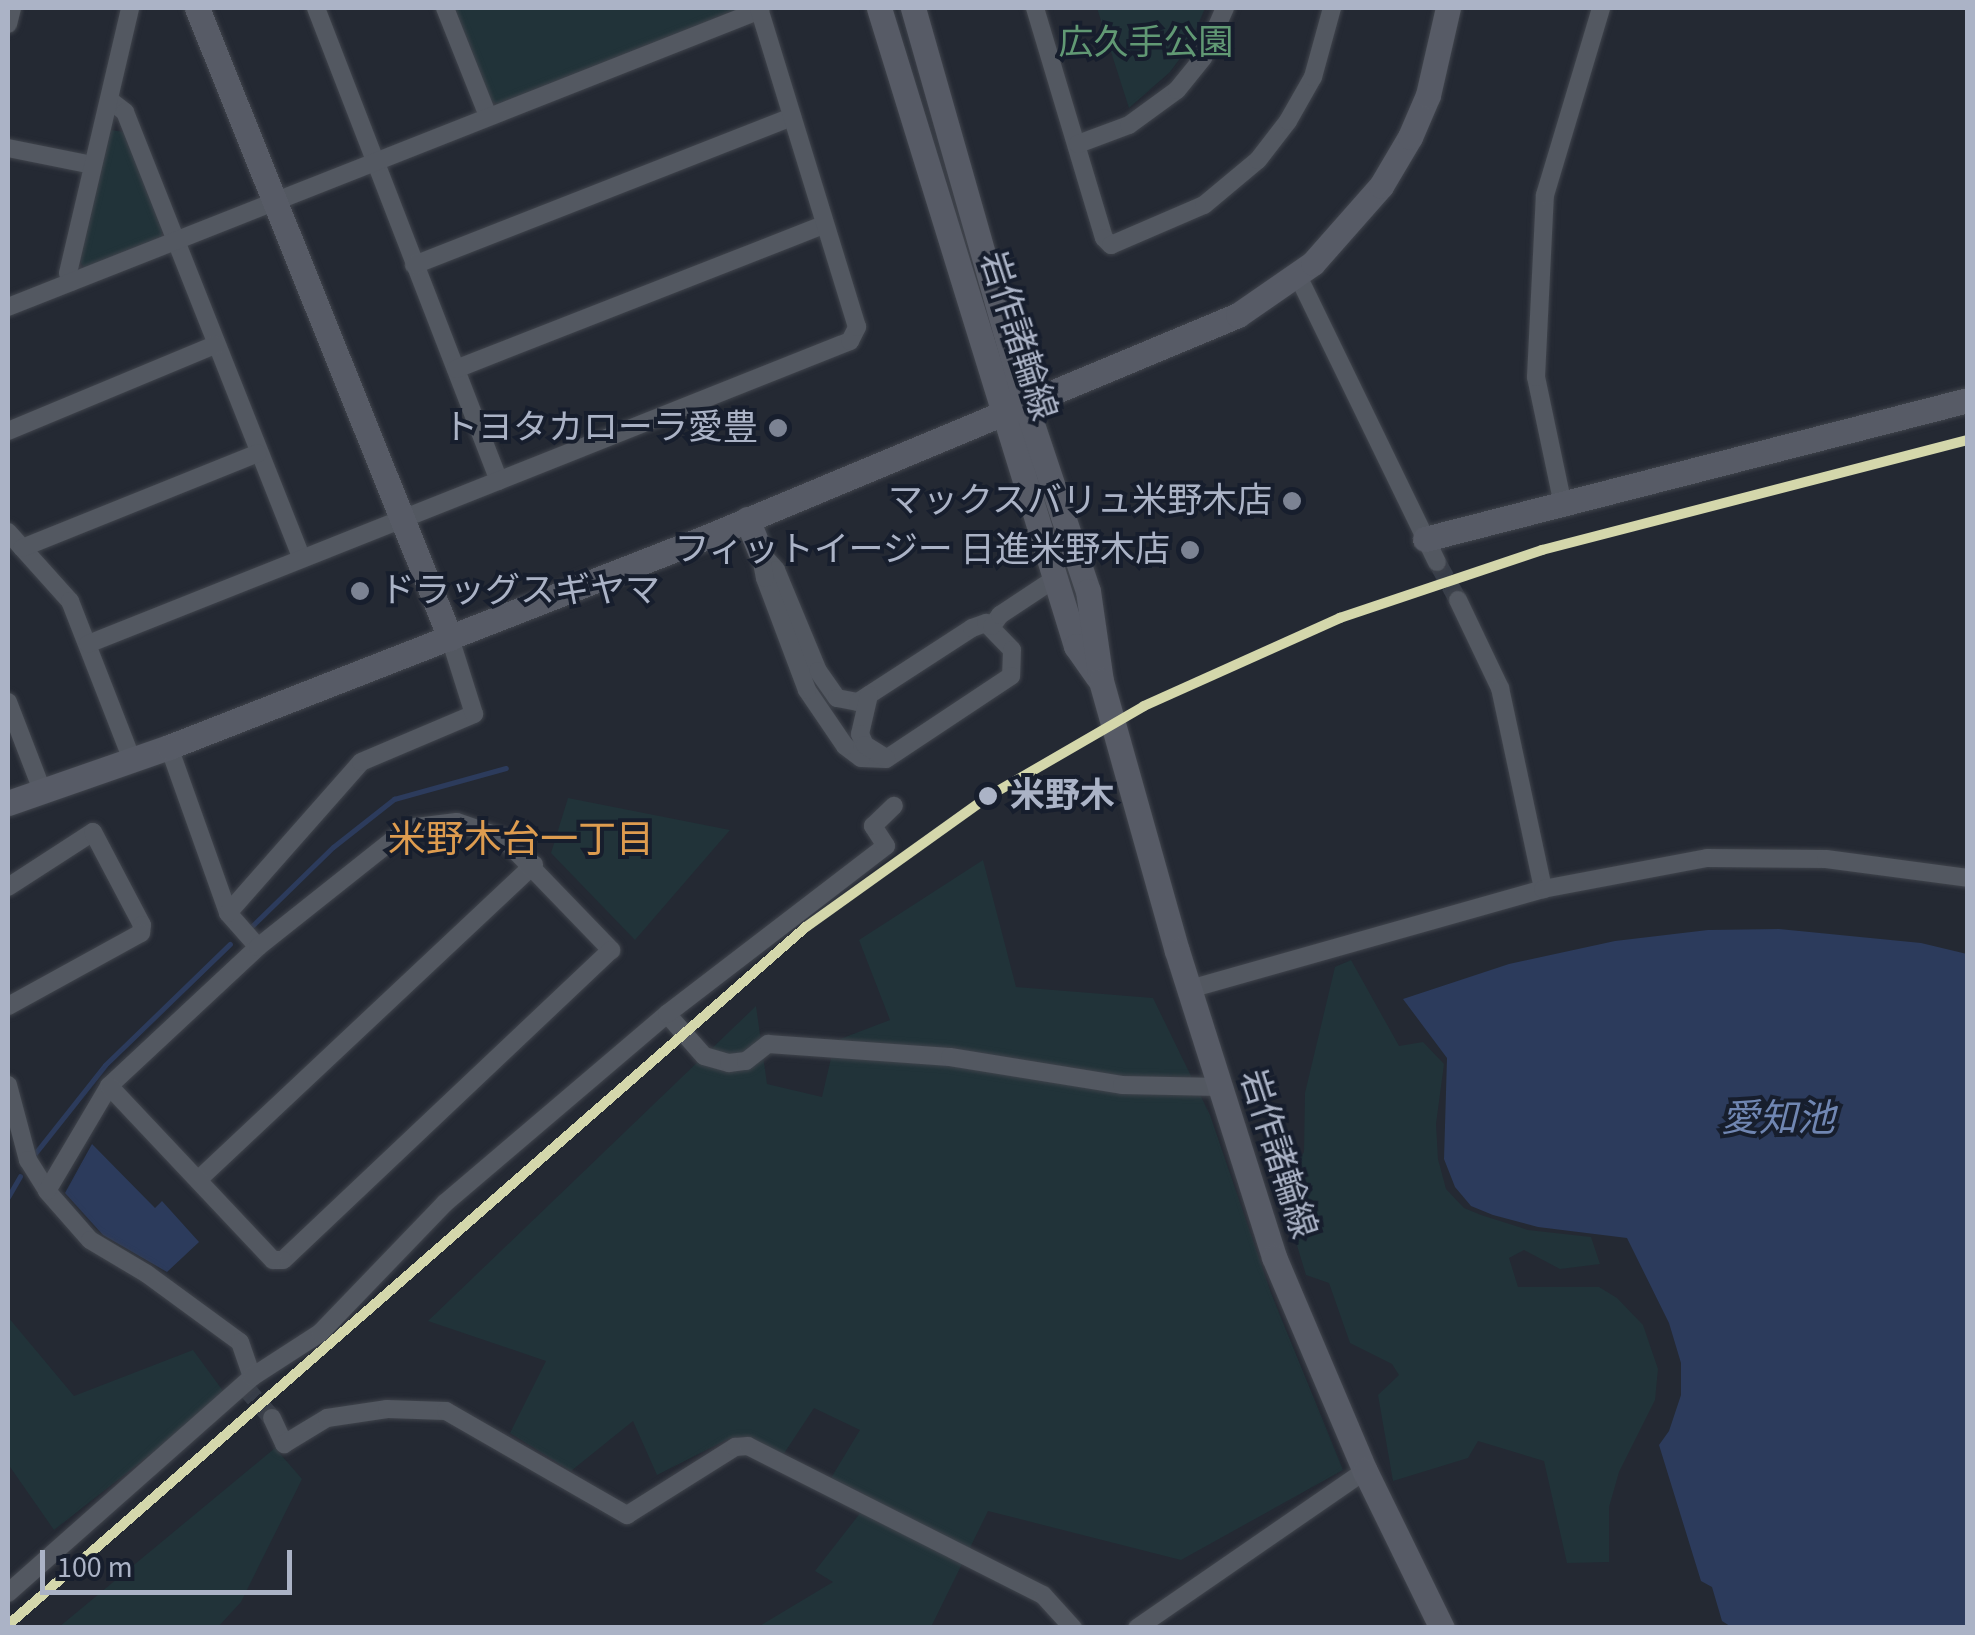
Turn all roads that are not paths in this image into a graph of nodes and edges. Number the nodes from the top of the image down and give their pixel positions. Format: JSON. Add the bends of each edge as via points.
{"nodes":[{"id":1,"x":12,"y":8,"type":"edge"},
{"id":2,"x":130,"y":8,"type":"edge"},
{"id":3,"x":198,"y":8,"type":"edge"},
{"id":4,"x":316,"y":8,"type":"edge"},
{"id":5,"x":445,"y":8,"type":"edge"},
{"id":6,"x":879,"y":8,"type":"edge"},
{"id":7,"x":913,"y":8,"type":"edge"},
{"id":8,"x":1036,"y":8,"type":"edge"},
{"id":9,"x":1225,"y":8,"type":"edge"},
{"id":10,"x":1332,"y":8,"type":"edge"},
{"id":11,"x":1448,"y":8,"type":"edge"},
{"id":12,"x":1600,"y":8,"type":"edge"},
{"id":13,"x":760,"y":9,"type":"edge"},
{"id":14,"x":8,"y":24,"type":"edge"},
{"id":15,"x":111,"y":101,"type":"junction"},
{"id":16,"x":488,"y":116,"type":"junction"},
{"id":17,"x":792,"y":117,"type":"junction"},
{"id":18,"x":1078,"y":144,"type":"junction"},
{"id":19,"x":8,"y":148,"type":"edge"},
{"id":20,"x":378,"y":161,"type":"junction"},
{"id":21,"x":92,"y":166,"type":"junction"},
{"id":22,"x":276,"y":200,"type":"junction"},
{"id":23,"x":822,"y":225,"type":"junction"},
{"id":24,"x":178,"y":241,"type":"junction"},
{"id":25,"x":414,"y":265,"type":"junction"},
{"id":26,"x":1298,"y":276,"type":"junction"},
{"id":27,"x":71,"y":282,"type":"junction"},
{"id":28,"x":8,"y":307,"type":"edge"},
{"id":29,"x":215,"y":346,"type":"junction"},
{"id":30,"x":456,"y":369,"type":"junction"},
{"id":31,"x":1968,"y":400,"type":"edge"},
{"id":32,"x":1016,"y":410,"type":"junction"},
{"id":33,"x":8,"y":430,"type":"edge"},
{"id":34,"x":258,"y":454,"type":"junction"},
{"id":35,"x":499,"y":481,"type":"junction"},
{"id":36,"x":1563,"y":505,"type":"junction"},
{"id":37,"x":401,"y":517,"type":"junction"},
{"id":38,"x":746,"y":519,"type":"junction"},
{"id":39,"x":8,"y":532,"type":"edge"},
{"id":40,"x":22,"y":548,"type":"junction"},
{"id":41,"x":1431,"y":551,"type":"joint"},
{"id":42,"x":760,"y":552,"type":"junction"},
{"id":43,"x":301,"y":557,"type":"junction"},
{"id":44,"x":1056,"y":578,"type":"junction"},
{"id":45,"x":1458,"y":600,"type":"tunnel mouth"},
{"id":46,"x":992,"y":626,"type":"junction"},
{"id":47,"x":450,"y":638,"type":"junction"},
{"id":48,"x":88,"y":644,"type":"junction"},
{"id":49,"x":1101,"y":681,"type":"junction"},
{"id":50,"x":869,"y":695,"type":"junction"},
{"id":51,"x":8,"y":706,"type":"edge"},
{"id":52,"x":168,"y":747,"type":"junction"},
{"id":53,"x":886,"y":758,"type":"junction"},
{"id":54,"x":132,"y":760,"type":"junction"},
{"id":55,"x":42,"y":790,"type":"junction"},
{"id":56,"x":8,"y":802,"type":"edge"},
{"id":57,"x":894,"y":806,"type":"dead end"},
{"id":58,"x":534,"y":866,"type":"junction"},
{"id":59,"x":1968,"y":878,"type":"edge"},
{"id":60,"x":8,"y":887,"type":"edge"},
{"id":61,"x":1544,"y":889,"type":"junction"},
{"id":62,"x":228,"y":913,"type":"junction"},
{"id":63,"x":258,"y":947,"type":"junction"},
{"id":64,"x":1190,"y":990,"type":"junction"},
{"id":65,"x":8,"y":1006,"type":"edge"},
{"id":66,"x":667,"y":1014,"type":"junction"},
{"id":67,"x":8,"y":1085,"type":"edge"},
{"id":68,"x":109,"y":1086,"type":"junction"},
{"id":69,"x":1220,"y":1087,"type":"junction"},
{"id":70,"x":198,"y":1180,"type":"junction"},
{"id":71,"x":47,"y":1191,"type":"junction"},
{"id":72,"x":252,"y":1377,"type":"junction"},
{"id":73,"x":272,"y":1418,"type":"tunnel mouth"},
{"id":74,"x":1365,"y":1470,"type":"junction"},
{"id":75,"x":8,"y":1594,"type":"edge"},
{"id":76,"x":1074,"y":1628,"type":"edge"},
{"id":77,"x":1137,"y":1628,"type":"edge"},
{"id":78,"x":1442,"y":1628,"type":"edge"}],
"edges":[{"from":1,"to":14,"type":"street"},
{"from":2,"to":15,"type":"street"},
{"from":3,"to":22,"type":"street"},
{"from":4,"to":20,"type":"street"},
{"from":5,"to":16,"type":"street"},
{"from":6,"to":32,"type":"street","name":"岩作諸輪線"},
{"from":7,"to":32,"type":"street","name":"岩作諸輪線"},
{"from":8,"to":18,"type":"street"},
{"from":9,"to":18,"type":"street","via":[[1203,58],[1177,90],[1128,125]]},
{"from":10,"to":18,"type":"street","via":[[1313,76],[1288,121],[1258,160],[1204,205],[1107,243]]},
{"from":11,"to":26,"type":"street","via":[[1434,76],[1410,137],[1366,207]]},
{"from":12,"to":36,"type":"street","via":[[1545,195],[1536,378]]},
{"from":13,"to":16,"type":"street"},
{"from":13,"to":17,"type":"street"},
{"from":15,"to":21,"type":"street"},
{"from":15,"to":24,"type":"street","via":[[125,112]]},
{"from":16,"to":20,"type":"street"},
{"from":17,"to":23,"type":"street"},
{"from":17,"to":25,"type":"street"},
{"from":19,"to":21,"type":"street"},
{"from":20,"to":22,"type":"street"},
{"from":20,"to":25,"type":"street"},
{"from":21,"to":27,"type":"street"},
{"from":22,"to":24,"type":"street"},
{"from":22,"to":37,"type":"street"},
{"from":23,"to":30,"type":"street"},
{"from":23,"to":35,"type":"street","via":[[857,327],[850,341]]},
{"from":24,"to":27,"type":"street"},
{"from":24,"to":29,"type":"street"},
{"from":25,"to":30,"type":"street"},
{"from":26,"to":32,"type":"street","via":[[1217,325]]},
{"from":26,"to":41,"type":"street"},
{"from":27,"to":28,"type":"street"},
{"from":29,"to":33,"type":"street"},
{"from":29,"to":34,"type":"street"},
{"from":30,"to":35,"type":"street"},
{"from":31,"to":36,"type":"street"},
{"from":32,"to":38,"type":"street"},
{"from":32,"to":44,"type":"street","name":"岩作諸輪線"},
{"from":32,"to":49,"type":"street","name":"岩作諸輪線","via":[[1088,592]]},
{"from":34,"to":40,"type":"street"},
{"from":34,"to":43,"type":"street"},
{"from":35,"to":37,"type":"street"},
{"from":36,"to":41,"type":"street"},
{"from":37,"to":43,"type":"street"},
{"from":37,"to":47,"type":"street"},
{"from":38,"to":42,"type":"street"},
{"from":38,"to":47,"type":"street"},
{"from":39,"to":40,"type":"street"},
{"from":40,"to":48,"type":"street","via":[[70,601]]},
{"from":42,"to":50,"type":"street","via":[[784,586],[827,687],[858,702]]},
{"from":42,"to":53,"type":"street","via":[[807,690],[845,746],[862,758]]},
{"from":43,"to":48,"type":"street"},
{"from":44,"to":46,"type":"street"},
{"from":44,"to":49,"type":"street","name":"岩作諸輪線","via":[[1076,646]]},
{"from":45,"to":61,"type":"street","via":[[1500,688]]},
{"from":46,"to":50,"type":"street","via":[[972,628]]},
{"from":46,"to":53,"type":"street","via":[[1015,661],[1006,683]]},
{"from":47,"to":52,"type":"street"},
{"from":47,"to":62,"type":"street","via":[[474,714],[360,762]]},
{"from":48,"to":54,"type":"street"},
{"from":49,"to":64,"type":"street","name":"岩作諸輪線"},
{"from":50,"to":53,"type":"street","via":[[860,734]]},
{"from":51,"to":55,"type":"street"},
{"from":52,"to":54,"type":"street"},
{"from":52,"to":62,"type":"street"},
{"from":54,"to":55,"type":"street"},
{"from":55,"to":56,"type":"street"},
{"from":57,"to":66,"type":"street","via":[[874,826],[886,846]]},
{"from":58,"to":63,"type":"street","via":[[480,826],[416,826]]},
{"from":58,"to":70,"type":"street"},
{"from":58,"to":70,"type":"street","via":[[610,950],[283,1260],[273,1260]]},
{"from":59,"to":61,"type":"street","via":[[1826,859],[1707,858]]},
{"from":60,"to":65,"type":"street","via":[[93,832],[142,925],[141,933]]},
{"from":61,"to":64,"type":"street"},
{"from":62,"to":63,"type":"street"},
{"from":63,"to":68,"type":"street"},
{"from":64,"to":69,"type":"street","name":"岩作諸輪線"},
{"from":66,"to":69,"type":"street","via":[[704,1056],[728,1063],[746,1062],[768,1044],[950,1056],[1162,1088]]},
{"from":66,"to":72,"type":"street","via":[[445,1203],[320,1333]]},
{"from":67,"to":71,"type":"street","via":[[28,1160]]},
{"from":68,"to":70,"type":"street"},
{"from":68,"to":71,"type":"street"},
{"from":69,"to":74,"type":"street","name":"岩作諸輪線","via":[[1274,1257]]},
{"from":71,"to":72,"type":"street","via":[[90,1240],[240,1342]]},
{"from":72,"to":75,"type":"street"},
{"from":73,"to":76,"type":"street","via":[[284,1444],[327,1418],[387,1409],[446,1412],[627,1515],[735,1447],[748,1446],[1044,1596]]},
{"from":74,"to":77,"type":"street"},
{"from":74,"to":78,"type":"street","name":"岩作諸輪線"}]}
